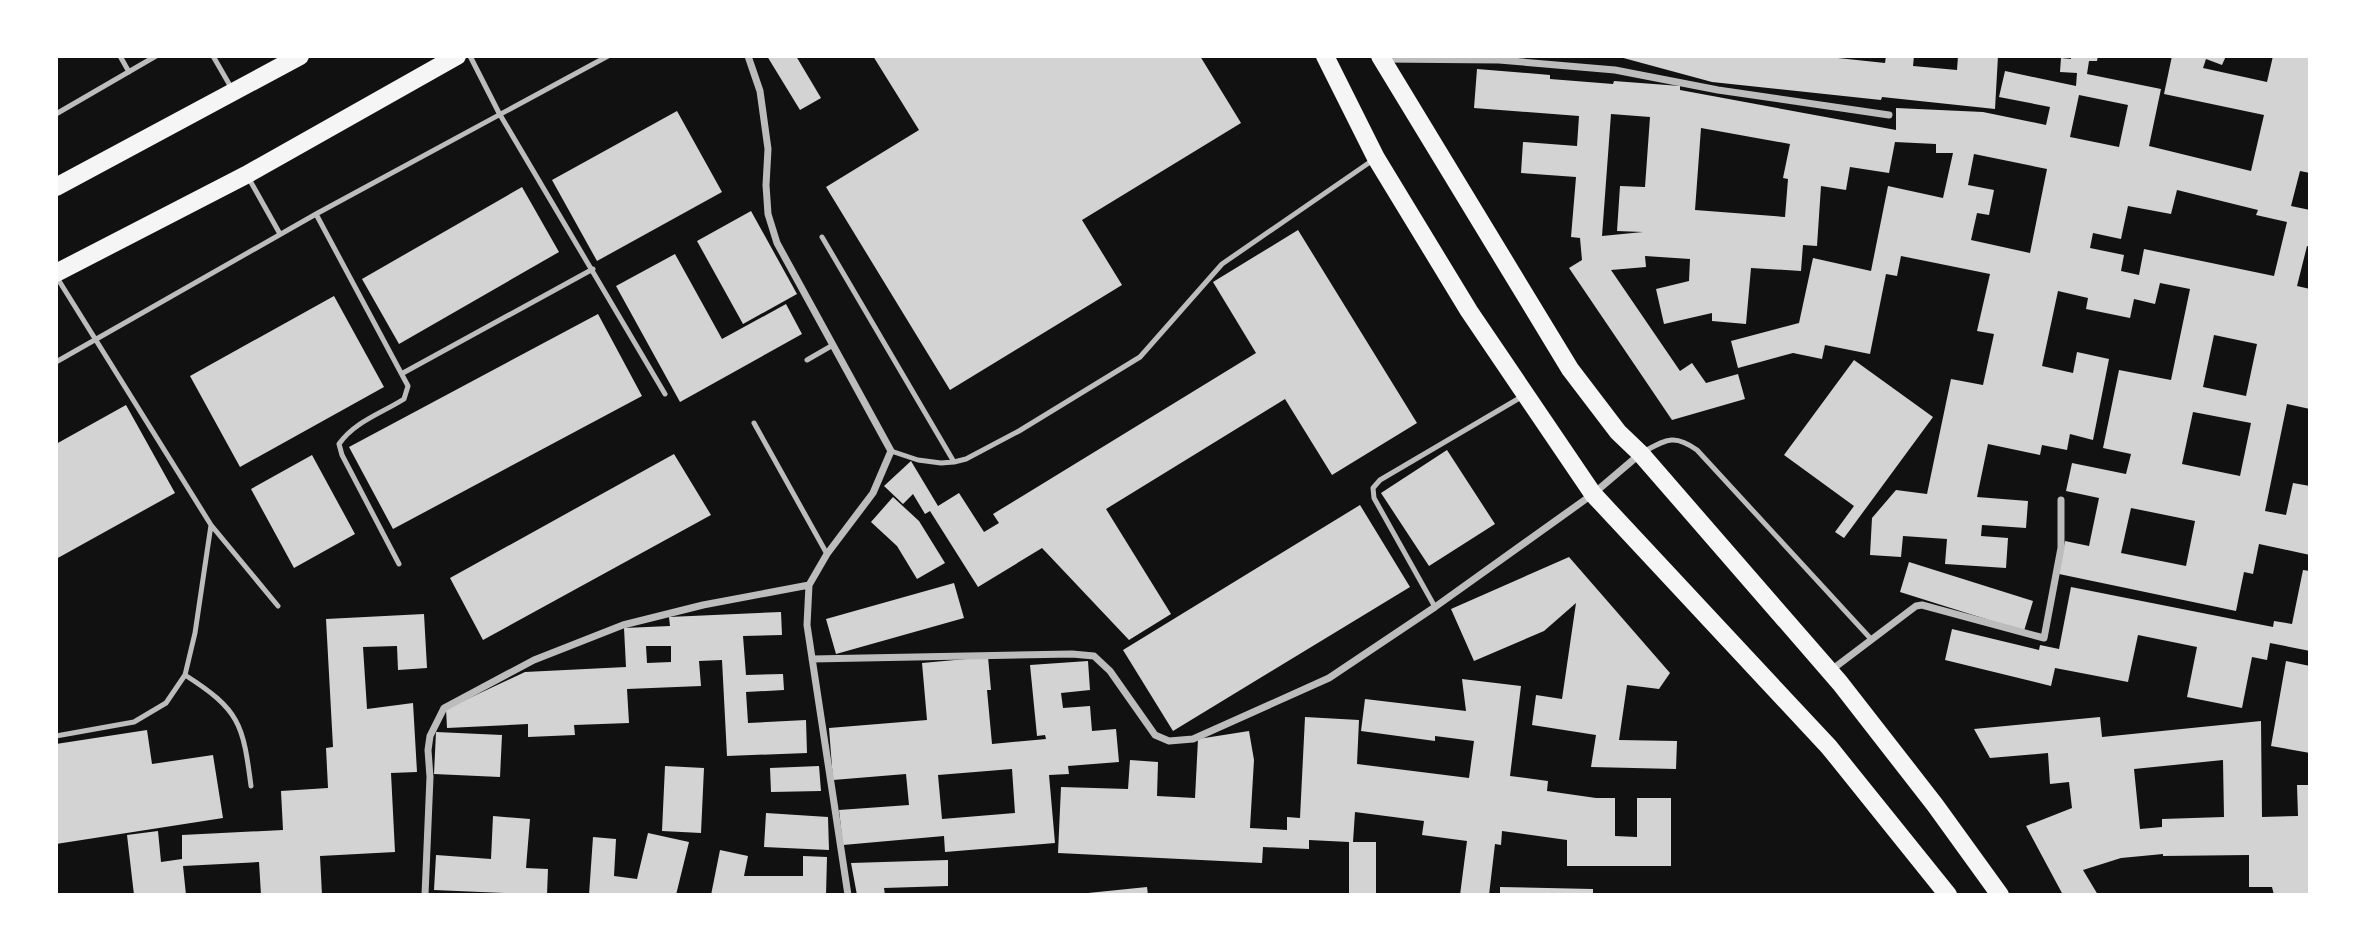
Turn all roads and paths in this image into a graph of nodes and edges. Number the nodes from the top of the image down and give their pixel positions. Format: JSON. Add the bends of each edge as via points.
{"nodes":[{"id":1,"x":120,"y":56,"type":"edge"},
{"id":2,"x":156,"y":56,"type":"edge"},
{"id":3,"x":213,"y":56,"type":"edge"},
{"id":4,"x":300,"y":56,"type":"edge"},
{"id":5,"x":457,"y":56,"type":"edge"},
{"id":6,"x":470,"y":56,"type":"edge"},
{"id":7,"x":608,"y":56,"type":"edge"},
{"id":8,"x":748,"y":56,"type":"edge"},
{"id":9,"x":1325,"y":56,"type":"edge"},
{"id":10,"x":1381,"y":58,"type":"edge"},
{"id":11,"x":129,"y":72,"type":"junction"},
{"id":12,"x":234,"y":91,"type":"junction"},
{"id":13,"x":499,"y":113,"type":"junction"},
{"id":14,"x":56,"y":114,"type":"edge"},
{"id":15,"x":1889,"y":115,"type":"dead end"},
{"id":16,"x":1376,"y":158,"type":"junction"},
{"id":17,"x":246,"y":175,"type":"junction"},
{"id":18,"x":56,"y":187,"type":"edge"},
{"id":19,"x":316,"y":214,"type":"junction"},
{"id":20,"x":280,"y":234,"type":"junction"},
{"id":21,"x":822,"y":237,"type":"dead end"},
{"id":22,"x":593,"y":269,"type":"junction"},
{"id":23,"x":56,"y":274,"type":"edge"},
{"id":24,"x":96,"y":340,"type":"junction"},
{"id":25,"x":833,"y":345,"type":"junction"},
{"id":26,"x":807,"y":360,"type":"dead end"},
{"id":27,"x":56,"y":362,"type":"edge"},
{"id":28,"x":403,"y":373,"type":"junction"},
{"id":29,"x":665,"y":394,"type":"dead end"},
{"id":30,"x":1525,"y":395,"type":"junction"},
{"id":31,"x":754,"y":423,"type":"dead end"},
{"id":32,"x":891,"y":451,"type":"junction"},
{"id":33,"x":1641,"y":454,"type":"junction"},
{"id":34,"x":954,"y":462,"type":"junction"},
{"id":35,"x":1593,"y":494,"type":"junction"},
{"id":36,"x":2060,"y":499,"type":"dead end"},
{"id":37,"x":211,"y":525,"type":"junction"},
{"id":38,"x":827,"y":554,"type":"junction"},
{"id":39,"x":399,"y":564,"type":"dead end"},
{"id":40,"x":809,"y":584,"type":"junction"},
{"id":41,"x":278,"y":606,"type":"dead end"},
{"id":42,"x":1435,"y":607,"type":"junction"},
{"id":43,"x":1871,"y":639,"type":"junction"},
{"id":44,"x":812,"y":659,"type":"junction"},
{"id":45,"x":1830,"y":672,"type":"junction"},
{"id":46,"x":185,"y":675,"type":"junction"},
{"id":47,"x":56,"y":736,"type":"edge"},
{"id":48,"x":251,"y":786,"type":"dead end"},
{"id":49,"x":425,"y":895,"type":"edge"},
{"id":50,"x":848,"y":895,"type":"edge"},
{"id":51,"x":1948,"y":895,"type":"edge"},
{"id":52,"x":2000,"y":895,"type":"edge"}],
"edges":[{"from":1,"to":11,"type":"lane"},
{"from":2,"to":11,"type":"lane"},
{"from":3,"to":12,"type":"lane"},
{"from":4,"to":12,"type":"main road"},
{"from":5,"to":17,"type":"main road"},
{"from":6,"to":13,"type":"lane"},
{"from":7,"to":13,"type":"lane"},
{"from":8,"to":25,"type":"street","via":[[760,91],[768,149],[768,214],[777,243]]},
{"from":9,"to":16,"type":"main road"},
{"from":10,"to":15,"type":"street","via":[[1499,60],[1615,70]]},
{"from":10,"to":33,"type":"main road","via":[[1570,369],[1618,432]]},
{"from":11,"to":14,"type":"lane"},
{"from":12,"to":18,"type":"main road"},
{"from":13,"to":19,"type":"lane"},
{"from":13,"to":22,"type":"lane"},
{"from":16,"to":30,"type":"main road"},
{"from":16,"to":34,"type":"lane","via":[[1222,264],[1140,358],[1019,431]]},
{"from":17,"to":20,"type":"lane"},
{"from":17,"to":23,"type":"main road"},
{"from":19,"to":20,"type":"lane"},
{"from":19,"to":28,"type":"lane"},
{"from":20,"to":24,"type":"lane"},
{"from":21,"to":34,"type":"lane"},
{"from":22,"to":28,"type":"lane"},
{"from":22,"to":29,"type":"lane"},
{"from":23,"to":24,"type":"lane"},
{"from":24,"to":27,"type":"lane"},
{"from":24,"to":37,"type":"lane"},
{"from":25,"to":26,"type":"lane"},
{"from":25,"to":32,"type":"street"},
{"from":28,"to":39,"type":"lane","via":[[408,386],[404,399],[355,427],[339,444]]},
{"from":30,"to":35,"type":"main road"},
{"from":30,"to":42,"type":"lane","via":[[1373,488],[1374,498]]},
{"from":31,"to":38,"type":"lane"},
{"from":32,"to":34,"type":"lane","via":[[918,460]]},
{"from":32,"to":38,"type":"street","via":[[873,493]]},
{"from":33,"to":35,"type":"street"},
{"from":33,"to":43,"type":"lane","via":[[1673,439],[1697,450]]},
{"from":33,"to":45,"type":"main road"},
{"from":35,"to":42,"type":"street"},
{"from":35,"to":51,"type":"main road","via":[[1829,747]]},
{"from":36,"to":43,"type":"street","via":[[2060,548],[2044,638],[1922,606],[1911,608]]},
{"from":37,"to":41,"type":"lane"},
{"from":37,"to":46,"type":"lane"},
{"from":38,"to":40,"type":"street"},
{"from":40,"to":44,"type":"street","via":[[807,625]]},
{"from":40,"to":49,"type":"street","via":[[623,625],[534,660],[444,708],[428,750]]},
{"from":42,"to":44,"type":"street","via":[[1329,678],[1193,739],[1170,741],[1155,735],[1094,656]]},
{"from":43,"to":45,"type":"street"},
{"from":44,"to":50,"type":"street"},
{"from":45,"to":52,"type":"main road"},
{"from":46,"to":47,"type":"lane","via":[[166,703],[134,722]]},
{"from":46,"to":48,"type":"lane","via":[[211,691],[235,716],[245,742]]}]}
